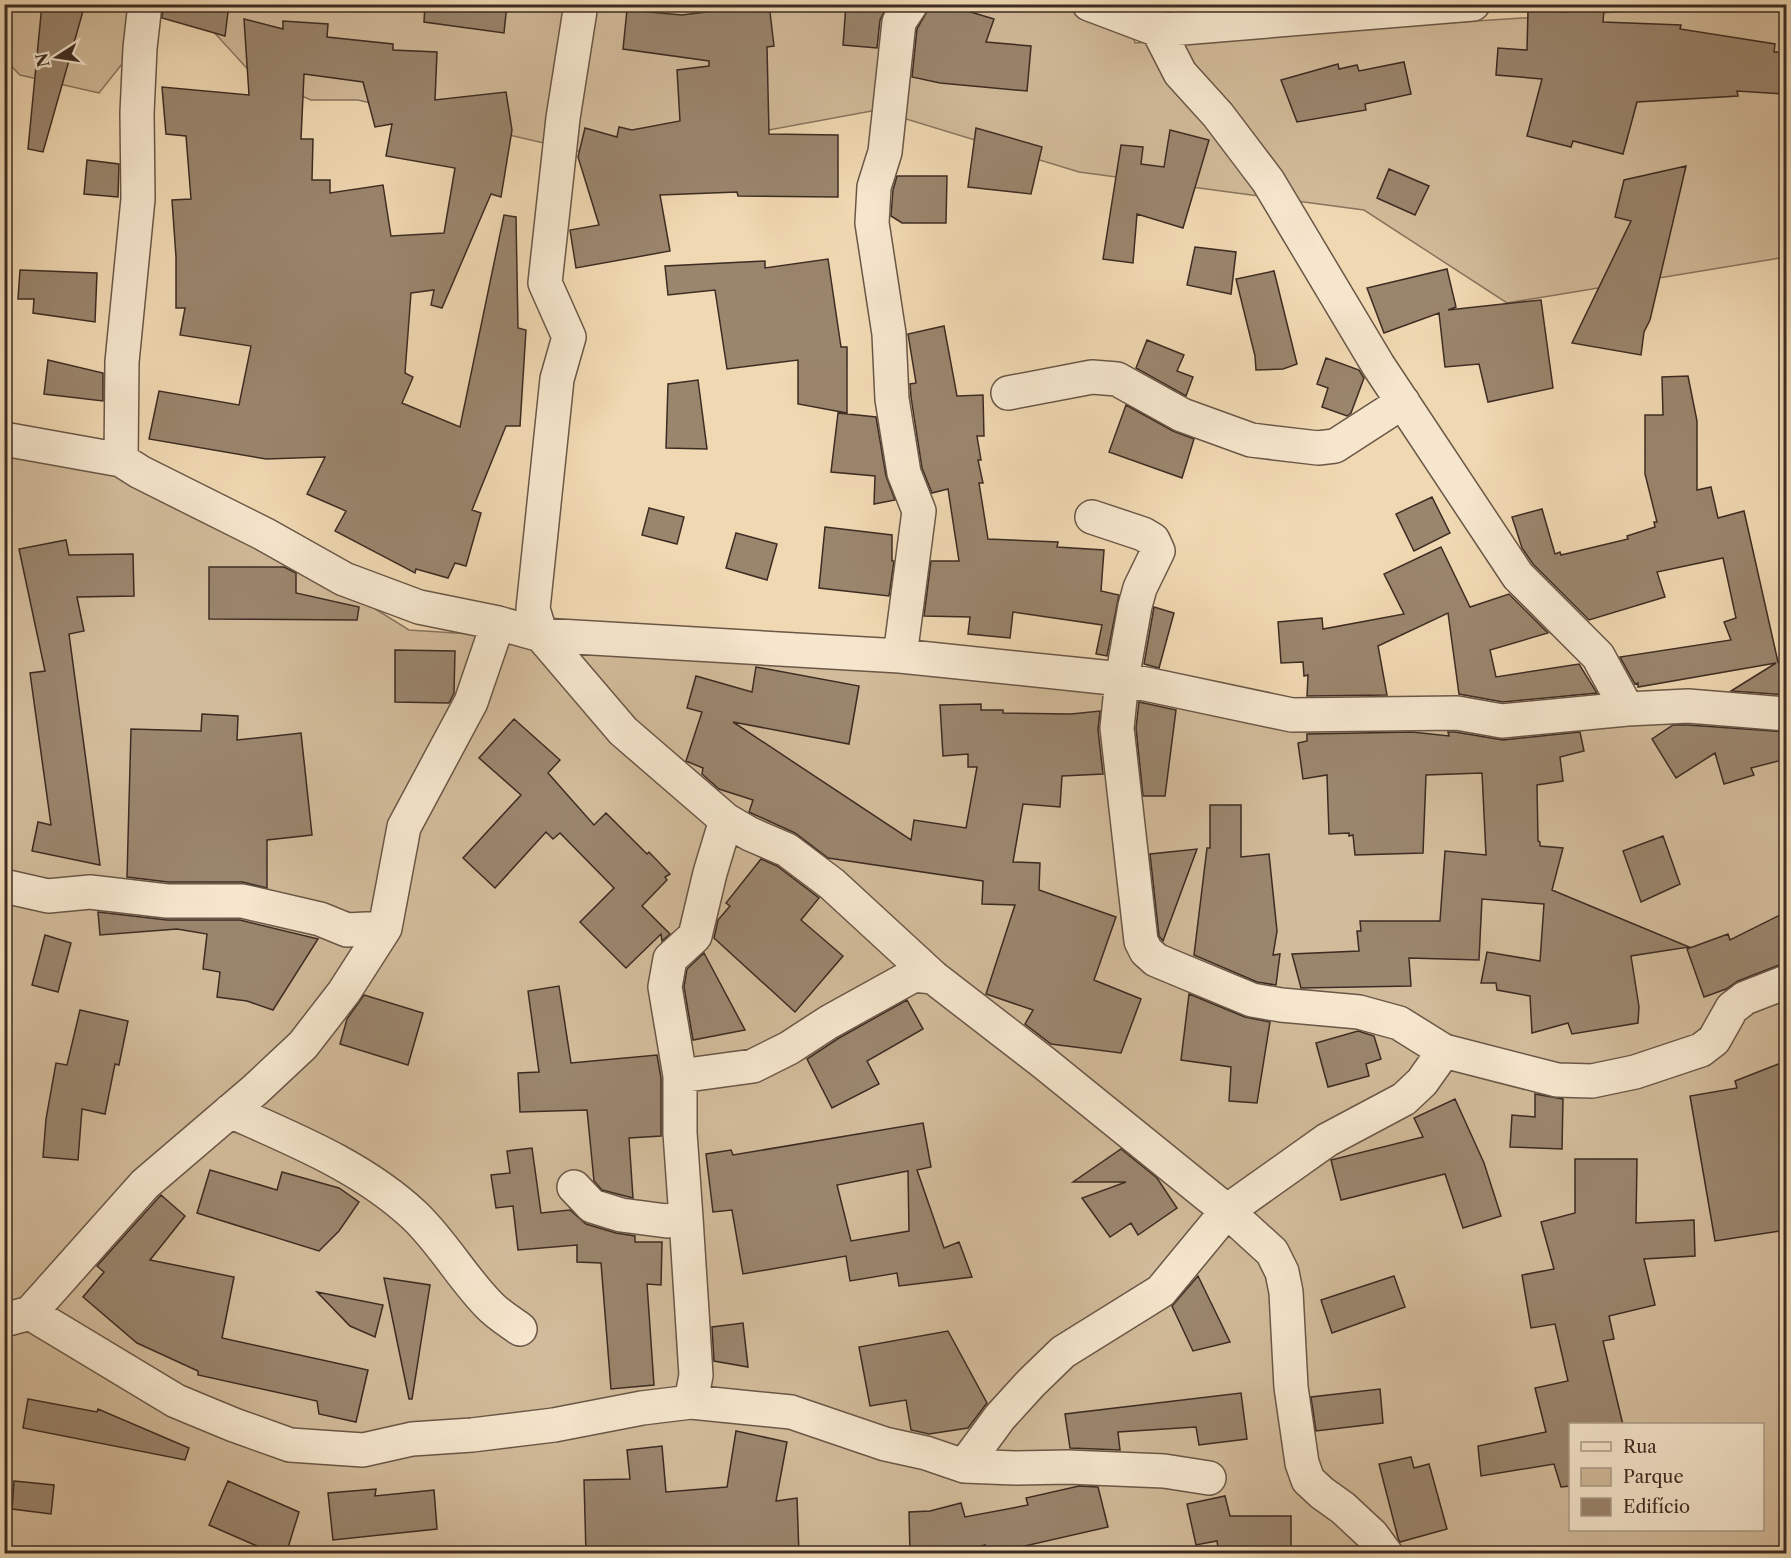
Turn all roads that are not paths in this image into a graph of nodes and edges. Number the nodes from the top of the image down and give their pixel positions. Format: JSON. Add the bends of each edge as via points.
{"nodes":[{"id":1,"x":145,"y":4,"type":"edge"},
{"id":2,"x":581,"y":4,"type":"edge"},
{"id":3,"x":911,"y":4,"type":"edge"},
{"id":4,"x":1089,"y":4,"type":"edge"},
{"id":5,"x":1473,"y":4,"type":"edge"},
{"id":6,"x":1150,"y":17,"type":"edge"},
{"id":7,"x":1008,"y":393,"type":"dead end"},
{"id":8,"x":1403,"y":402,"type":"junction"},
{"id":9,"x":4,"y":439,"type":"edge"},
{"id":10,"x":121,"y":460,"type":"junction"},
{"id":11,"x":1092,"y":517,"type":"dead end"},
{"id":12,"x":498,"y":623,"type":"junction"},
{"id":13,"x":541,"y":635,"type":"junction"},
{"id":14,"x":900,"y":656,"type":"junction"},
{"id":15,"x":1122,"y":679,"type":"junction"},
{"id":16,"x":1627,"y":709,"type":"junction"},
{"id":17,"x":1786,"y":714,"type":"edge"},
{"id":18,"x":726,"y":820,"type":"junction"},
{"id":19,"x":4,"y":886,"type":"edge"},
{"id":20,"x":385,"y":928,"type":"junction"},
{"id":21,"x":933,"y":977,"type":"junction"},
{"id":22,"x":1786,"y":982,"type":"edge"},
{"id":23,"x":1444,"y":1051,"type":"junction"},
{"id":24,"x":680,"y":1076,"type":"junction"},
{"id":25,"x":230,"y":1112,"type":"junction"},
{"id":26,"x":574,"y":1187,"type":"dead end"},
{"id":27,"x":1227,"y":1211,"type":"junction"},
{"id":28,"x":686,"y":1218,"type":"junction"},
{"id":29,"x":17,"y":1317,"type":"edge"},
{"id":30,"x":520,"y":1329,"type":"dead end"},
{"id":31,"x":691,"y":1402,"type":"junction"},
{"id":32,"x":964,"y":1466,"type":"junction"},
{"id":33,"x":1209,"y":1478,"type":"dead end"},
{"id":34,"x":1386,"y":1554,"type":"edge"}],
"edges":[{"from":1,"to":10,"type":"street","via":[[137,113],[138,199],[122,362]]},
{"from":2,"to":13,"type":"street","via":[[563,118],[545,283],[568,337],[557,379],[533,609]]},
{"from":3,"to":14,"type":"street","via":[[899,22],[885,152],[874,187],[872,223],[889,334],[892,399],[902,463],[919,511]]},
{"from":4,"to":6,"type":"street"},
{"from":5,"to":6,"type":"street"},
{"from":6,"to":8,"type":"street","via":[[1180,73],[1268,181]]},
{"from":7,"to":8,"type":"street","via":[[1092,377],[1117,379],[1182,415],[1251,440],[1318,448],[1335,446]]},
{"from":8,"to":16,"type":"street","via":[[1518,576],[1598,656]]},
{"from":9,"to":10,"type":"street"},
{"from":10,"to":12,"type":"street","via":[[344,579],[419,607]]},
{"from":11,"to":15,"type":"street","via":[[1143,534],[1153,540],[1158,551],[1140,588]]},
{"from":12,"to":13,"type":"street"},
{"from":12,"to":20,"type":"street","via":[[471,702],[404,827]]},
{"from":13,"to":14,"type":"street"},
{"from":13,"to":18,"type":"street","via":[[623,731]]},
{"from":14,"to":15,"type":"street"},
{"from":15,"to":16,"type":"street","via":[[1292,715],[1457,713],[1502,721]]},
{"from":15,"to":23,"type":"street","via":[[1117,744],[1141,941],[1146,951],[1156,960],[1252,999],[1359,1012],[1399,1023]]},
{"from":16,"to":17,"type":"street","via":[[1688,706]]},
{"from":18,"to":21,"type":"street","via":[[787,850],[832,884]]},
{"from":18,"to":24,"type":"street","via":[[695,936],[670,959],[664,987]]},
{"from":19,"to":20,"type":"street","via":[[48,896],[90,892],[167,902],[242,901],[320,919],[347,930]]},
{"from":20,"to":25,"type":"street","via":[[344,992],[303,1045]]},
{"from":21,"to":24,"type":"street","via":[[914,975],[753,1066]]},
{"from":21,"to":27,"type":"street"},
{"from":22,"to":23,"type":"street","via":[[1745,998],[1732,1008],[1714,1040],[1701,1050],[1635,1072],[1592,1081],[1557,1080]]},
{"from":23,"to":27,"type":"street","via":[[1404,1099],[1327,1140]]},
{"from":24,"to":28,"type":"street"},
{"from":25,"to":29,"type":"street","via":[[145,1184]]},
{"from":25,"to":30,"type":"street","via":[[316,1150],[392,1195],[436,1237],[486,1302]]},
{"from":26,"to":28,"type":"street","via":[[592,1206],[621,1215],[667,1221]]},
{"from":27,"to":32,"type":"street","via":[[1161,1291],[1063,1352],[1031,1383]]},
{"from":27,"to":34,"type":"street","via":[[1272,1252],[1282,1272],[1291,1387],[1308,1480],[1372,1535]]},
{"from":28,"to":31,"type":"street","via":[[696,1375]]},
{"from":29,"to":31,"type":"street","via":[[176,1401],[290,1445],[363,1449],[412,1439],[554,1425]]},
{"from":31,"to":32,"type":"street","via":[[791,1412]]},
{"from":32,"to":33,"type":"street","via":[[1164,1471]]}]}
